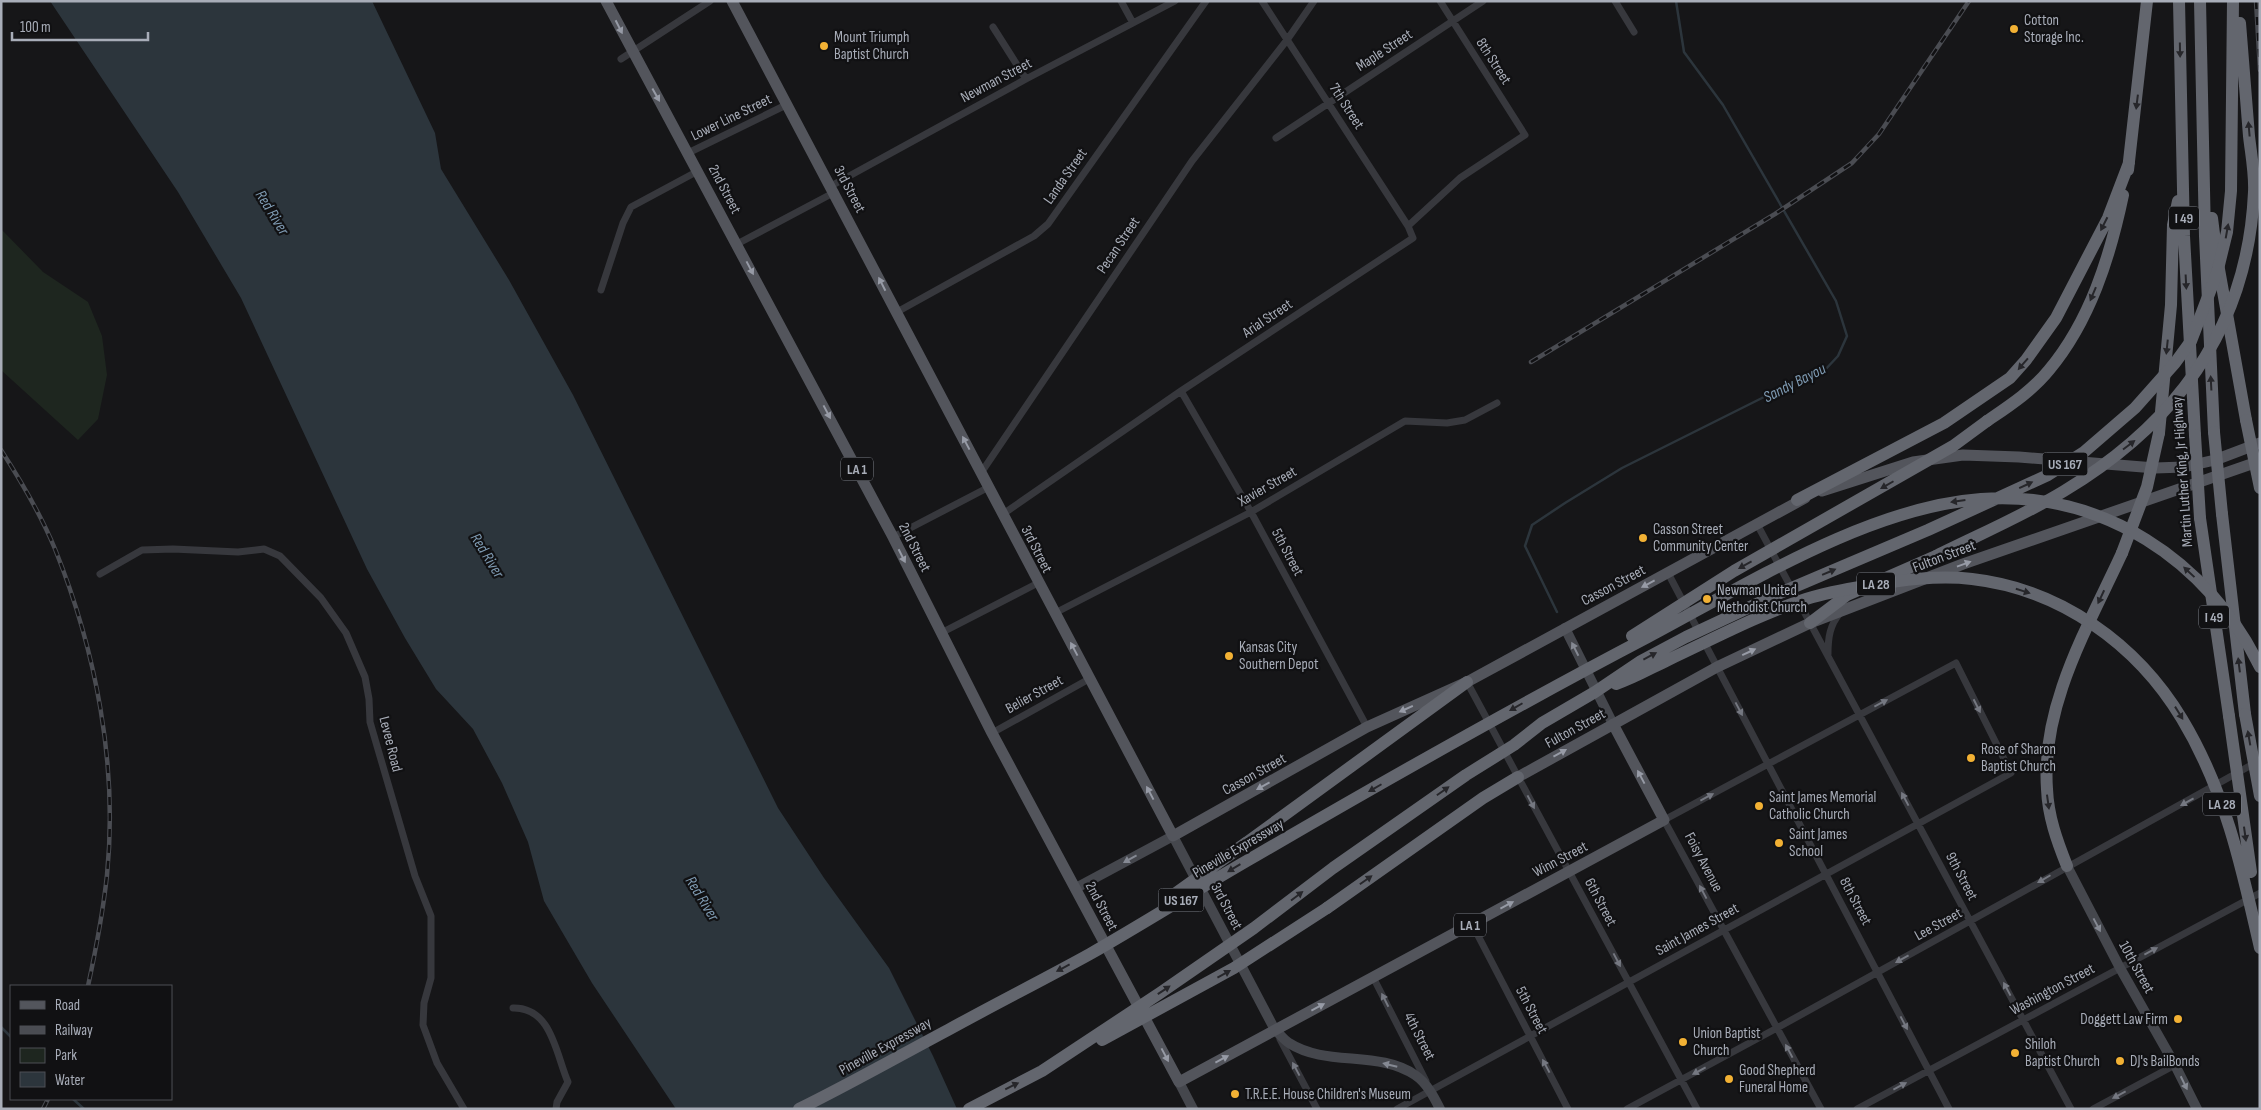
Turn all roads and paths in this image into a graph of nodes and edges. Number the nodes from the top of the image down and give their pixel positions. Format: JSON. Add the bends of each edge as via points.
{"nodes":[{"id":1,"x":606,"y":1,"type":"edge"},
{"id":2,"x":710,"y":1,"type":"edge"},
{"id":3,"x":732,"y":1,"type":"edge"},
{"id":4,"x":1121,"y":1,"type":"edge"},
{"id":5,"x":1175,"y":1,"type":"edge"},
{"id":6,"x":1206,"y":1,"type":"edge"},
{"id":7,"x":1262,"y":1,"type":"edge"},
{"id":8,"x":1314,"y":1,"type":"edge"},
{"id":9,"x":1440,"y":1,"type":"edge"},
{"id":10,"x":1483,"y":1,"type":"edge"},
{"id":11,"x":1614,"y":1,"type":"edge"},
{"id":12,"x":2147,"y":1,"type":"edge"},
{"id":13,"x":2179,"y":1,"type":"edge"},
{"id":14,"x":2200,"y":1,"type":"edge"},
{"id":15,"x":2233,"y":1,"type":"edge"},
{"id":16,"x":2238,"y":1,"type":"edge"},
{"id":17,"x":1453,"y":21,"type":"junction"},
{"id":18,"x":1134,"y":23,"type":"junction"},
{"id":19,"x":994,"y":26,"type":"dead end"},
{"id":20,"x":1634,"y":32,"type":"dead end"},
{"id":21,"x":1287,"y":40,"type":"junction"},
{"id":22,"x":632,"y":52,"type":"junction"},
{"id":23,"x":621,"y":59,"type":"dead end"},
{"id":24,"x":1026,"y":79,"type":"junction"},
{"id":25,"x":1329,"y":103,"type":"junction"},
{"id":26,"x":786,"y":105,"type":"junction"},
{"id":27,"x":1276,"y":138,"type":"dead end"},
{"id":28,"x":2204,"y":150,"type":"junction"},
{"id":29,"x":688,"y":153,"type":"junction"},
{"id":30,"x":2129,"y":163,"type":"junction"},
{"id":31,"x":698,"y":171,"type":"junction"},
{"id":32,"x":2183,"y":177,"type":"junction"},
{"id":33,"x":833,"y":189,"type":"junction"},
{"id":34,"x":1408,"y":226,"type":"junction"},
{"id":35,"x":737,"y":244,"type":"junction"},
{"id":36,"x":601,"y":290,"type":"dead end"},
{"id":37,"x":897,"y":312,"type":"junction"},
{"id":38,"x":1181,"y":391,"type":"junction"},
{"id":39,"x":1496,"y":403,"type":"dead end"},
{"id":40,"x":2260,"y":443,"type":"edge"},
{"id":41,"x":2260,"y":461,"type":"edge"},
{"id":42,"x":981,"y":472,"type":"junction"},
{"id":43,"x":989,"y":487,"type":"junction"},
{"id":44,"x":2260,"y":488,"type":"edge"},
{"id":45,"x":1797,"y":500,"type":"junction"},
{"id":46,"x":1251,"y":512,"type":"junction"},
{"id":47,"x":1003,"y":514,"type":"junction"},
{"id":48,"x":1757,"y":524,"type":"junction"},
{"id":49,"x":893,"y":537,"type":"junction"},
{"id":50,"x":1668,"y":573,"type":"junction"},
{"id":51,"x":100,"y":574,"type":"dead end"},
{"id":52,"x":1038,"y":583,"type":"junction"},
{"id":53,"x":1841,"y":612,"type":"junction"},
{"id":54,"x":1055,"y":613,"type":"junction"},
{"id":55,"x":1810,"y":623,"type":"junction"},
{"id":56,"x":1565,"y":628,"type":"junction"},
{"id":57,"x":941,"y":633,"type":"junction"},
{"id":58,"x":1828,"y":656,"type":"junction"},
{"id":59,"x":2260,"y":666,"type":"edge"},
{"id":60,"x":1717,"y":667,"type":"junction"},
{"id":61,"x":1090,"y":679,"type":"junction"},
{"id":62,"x":1466,"y":682,"type":"junction"},
{"id":63,"x":1559,"y":683,"type":"junction"},
{"id":64,"x":1595,"y":692,"type":"junction"},
{"id":65,"x":1860,"y":715,"type":"junction"},
{"id":66,"x":1613,"y":724,"type":"junction"},
{"id":67,"x":1367,"y":727,"type":"junction"},
{"id":68,"x":992,"y":734,"type":"junction"},
{"id":69,"x":2260,"y":761,"type":"edge"},
{"id":70,"x":1768,"y":764,"type":"junction"},
{"id":71,"x":2011,"y":773,"type":"joint"},
{"id":72,"x":1518,"y":777,"type":"junction"},
{"id":73,"x":2260,"y":796,"type":"edge"},
{"id":74,"x":1664,"y":820,"type":"junction"},
{"id":75,"x":1918,"y":824,"type":"junction"},
{"id":76,"x":1173,"y":836,"type":"junction"},
{"id":77,"x":2067,"y":866,"type":"junction"},
{"id":78,"x":1569,"y":872,"type":"junction"},
{"id":79,"x":1826,"y":874,"type":"junction"},
{"id":80,"x":1076,"y":888,"type":"junction"},
{"id":81,"x":2260,"y":893,"type":"edge"},
{"id":82,"x":1971,"y":921,"type":"junction"},
{"id":83,"x":1472,"y":924,"type":"junction"},
{"id":84,"x":1724,"y":930,"type":"junction"},
{"id":85,"x":2260,"y":937,"type":"edge"},
{"id":86,"x":2260,"y":948,"type":"edge"},
{"id":87,"x":1090,"y":953,"type":"junction"},
{"id":88,"x":2120,"y":968,"type":"junction"},
{"id":89,"x":1878,"y":972,"type":"junction"},
{"id":90,"x":1373,"y":977,"type":"junction"},
{"id":91,"x":1628,"y":982,"type":"junction"},
{"id":92,"x":513,"y":1008,"type":"dead end"},
{"id":93,"x":2024,"y":1019,"type":"junction"},
{"id":94,"x":1777,"y":1028,"type":"junction"},
{"id":95,"x":1275,"y":1030,"type":"junction"},
{"id":96,"x":1530,"y":1036,"type":"junction"},
{"id":97,"x":2175,"y":1065,"type":"junction"},
{"id":98,"x":1929,"y":1070,"type":"junction"},
{"id":99,"x":1042,"y":1072,"type":"junction"},
{"id":100,"x":1681,"y":1080,"type":"junction"},
{"id":101,"x":1179,"y":1082,"type":"junction"},
{"id":102,"x":1430,"y":1090,"type":"junction"},
{"id":103,"x":464,"y":1109,"type":"edge"},
{"id":104,"x":556,"y":1109,"type":"edge"},
{"id":105,"x":799,"y":1109,"type":"edge"},
{"id":106,"x":969,"y":1109,"type":"edge"},
{"id":107,"x":1193,"y":1109,"type":"edge"},
{"id":108,"x":1318,"y":1109,"type":"edge"},
{"id":109,"x":1397,"y":1109,"type":"edge"},
{"id":110,"x":1440,"y":1109,"type":"edge"},
{"id":111,"x":1568,"y":1109,"type":"edge"},
{"id":112,"x":1627,"y":1109,"type":"edge"},
{"id":113,"x":1697,"y":1109,"type":"edge"},
{"id":114,"x":1821,"y":1109,"type":"edge"},
{"id":115,"x":1857,"y":1109,"type":"edge"},
{"id":116,"x":1949,"y":1109,"type":"edge"},
{"id":117,"x":2072,"y":1109,"type":"edge"},
{"id":118,"x":2093,"y":1109,"type":"edge"},
{"id":119,"x":2197,"y":1109,"type":"edge"}],
"edges":[{"from":1,"to":22,"type":"main road","name":"2nd Street","number":"LA 1","one_way":true},
{"from":2,"to":22,"type":"street"},
{"from":3,"to":26,"type":"main road","name":"3rd Street"},
{"from":4,"to":18,"type":"street"},
{"from":5,"to":18,"type":"street","name":"Newman Street"},
{"from":6,"to":37,"type":"street","name":"Landa Street","via":[[1048,224],[1034,236]]},
{"from":7,"to":21,"type":"street","name":"7th Street"},
{"from":8,"to":21,"type":"street","name":"Pecan Street"},
{"from":9,"to":17,"type":"street","name":"8th Street"},
{"from":10,"to":17,"type":"street","name":"Maple Street"},
{"from":11,"to":20,"type":"street"},
{"from":12,"to":30,"type":"highway","number":"US 167","one_way":true},
{"from":13,"to":32,"type":"highway","name":"Martin Luther King, Jr Highway","number":"I 49","one_way":true},
{"from":14,"to":28,"type":"highway","number":"I 49"},
{"from":64,"to":15,"type":"highway","number":"US 167","one_way":true,"bridge":true,"via":[[1641,661],[1686,637],[2048,475],[2084,452],[2156,386],[2191,340],[2216,273],[2227,232],[2231,191]]},
{"from":55,"to":16,"type":"highway","one_way":true,"bridge":true,"via":[[1847,595],[1936,556],[2064,491],[2137,439],[2165,412],[2195,375],[2214,343],[2241,279],[2252,225],[2254,190]]},
{"from":17,"to":25,"type":"street","name":"Maple Street"},
{"from":17,"to":34,"type":"street","name":"8th Street","via":[[1526,135],[1460,178]]},
{"from":18,"to":24,"type":"street","name":"Newman Street"},
{"from":19,"to":24,"type":"street"},
{"from":21,"to":25,"type":"street","name":"7th Street"},
{"from":21,"to":42,"type":"street","name":"Pecan Street","via":[[1192,161]]},
{"from":22,"to":23,"type":"street"},
{"from":22,"to":29,"type":"main road","name":"2nd Street","number":"LA 1","one_way":true},
{"from":24,"to":33,"type":"street","name":"Newman Street"},
{"from":25,"to":27,"type":"street","name":"Maple Street"},
{"from":25,"to":34,"type":"street","name":"7th Street"},
{"from":26,"to":29,"type":"street","name":"Lower Line Street"},
{"from":26,"to":33,"type":"main road","name":"3rd Street"},
{"from":28,"to":44,"type":"highway","bridge":true,"via":[[2217,258]]},
{"from":73,"to":28,"type":"highway","number":"I 49","one_way":true,"bridge":true,"via":[[2245,714],[2214,432]]},
{"from":29,"to":31,"type":"main road","name":"2nd Street","number":"LA 1"},
{"from":30,"to":45,"type":"highway","one_way":true,"via":[[2108,218],[2056,318],[2010,378],[1944,423]]},
{"from":30,"to":63,"type":"highway","number":"US 167","one_way":true,"bridge":true,"via":[[2105,266],[2080,324],[2048,371],[2017,401],[1953,446],[1734,571]]},
{"from":31,"to":35,"type":"main road","name":"2nd Street","number":"LA 1"},
{"from":31,"to":36,"type":"street","via":[[631,207]]},
{"from":32,"to":77,"type":"highway","one_way":true,"bridge":true,"via":[[2173,225],[2171,306],[2159,433],[2147,488],[2122,553],[2072,661],[2056,709],[2048,749],[2050,813]]},
{"from":32,"to":85,"type":"highway","name":"Martin Luther King, Jr Highway","number":"I 49","one_way":true,"bridge":true,"via":[[2200,518]]},
{"from":33,"to":35,"type":"street","name":"Newman Street"},
{"from":37,"to":33,"type":"main road","name":"3rd Street","one_way":true},
{"from":34,"to":38,"type":"street","name":"Arial Street","via":[[1413,238]]},
{"from":35,"to":49,"type":"main road","name":"2nd Street","number":"LA 1","one_way":true},
{"from":42,"to":37,"type":"main road","name":"3rd Street","one_way":true},
{"from":38,"to":46,"type":"street","name":"5th Street"},
{"from":38,"to":47,"type":"street","name":"Arial Street"},
{"from":39,"to":46,"type":"street","name":"Xavier Street","via":[[1465,420],[1405,421]]},
{"from":40,"to":45,"type":"main road","name":"Casson Street","via":[[2215,460],[2184,467],[2155,468],[1962,455],[1913,462]]},
{"from":53,"to":41,"type":"main road","name":"Fulton Street","one_way":true,"via":[[1963,564]]},
{"from":42,"to":43,"type":"main road","name":"3rd Street"},
{"from":43,"to":47,"type":"main road","name":"3rd Street"},
{"from":43,"to":49,"type":"street"},
{"from":45,"to":48,"type":"main road","name":"Casson Street"},
{"from":46,"to":54,"type":"street","name":"Xavier Street"},
{"from":46,"to":67,"type":"street","name":"5th Street"},
{"from":47,"to":52,"type":"main road","name":"3rd Street"},
{"from":48,"to":50,"type":"main road","name":"Casson Street"},
{"from":48,"to":55,"type":"street","name":"9th Street"},
{"from":49,"to":57,"type":"main road","name":"2nd Street","number":"LA 1","one_way":true},
{"from":50,"to":56,"type":"main road","name":"Casson Street","one_way":true},
{"from":50,"to":60,"type":"street","name":"8th Street"},
{"from":51,"to":103,"type":"street","name":"Levee Road","via":[[142,550],[173,548],[238,552],[264,549],[280,556],[294,569],[321,598],[346,633],[365,677],[370,722],[415,876],[430,916],[431,978],[424,1003],[423,1024],[437,1064]]},
{"from":52,"to":54,"type":"main road","name":"3rd Street"},
{"from":52,"to":57,"type":"street"},
{"from":53,"to":55,"type":"main road","name":"Fulton Street"},
{"from":53,"to":58,"type":"street","via":[[1832,622]]},
{"from":61,"to":54,"type":"main road","name":"3rd Street","one_way":true},
{"from":55,"to":58,"type":"street","name":"9th Street"},
{"from":60,"to":55,"type":"main road","name":"Fulton Street","one_way":true},
{"from":56,"to":62,"type":"main road","name":"Casson Street"},
{"from":66,"to":56,"type":"main road","name":"Foisy Avenue","one_way":true},
{"from":57,"to":68,"type":"main road","name":"2nd Street","number":"LA 1"},
{"from":58,"to":65,"type":"street","name":"9th Street"},
{"from":59,"to":63,"type":"highway","one_way":true,"bridge":true,"via":[[2241,631],[2210,594],[2176,560],[2141,535],[2101,516],[2051,504],[1983,498],[1930,506],[1882,521],[1820,547]]},
{"from":60,"to":66,"type":"main road","name":"Fulton Street"},
{"from":60,"to":70,"type":"street","name":"8th Street","one_way":true},
{"from":61,"to":68,"type":"street","name":"Belier Street"},
{"from":76,"to":61,"type":"main road","name":"3rd Street","one_way":true},
{"from":62,"to":67,"type":"main road","name":"Casson Street","one_way":true},
{"from":62,"to":72,"type":"street","name":"6th Street"},
{"from":62,"to":87,"type":"highway","bridge":true},
{"from":63,"to":87,"type":"highway","name":"Pineville Expressway","number":"US 167","one_way":true,"bridge":true},
{"from":64,"to":86,"type":"highway","number":"LA 28","one_way":true,"bridge":true,"via":[[1807,599],[1891,581],[1946,577],[1973,579],[2030,593],[2061,606],[2106,633],[2125,648],[2170,699],[2193,738],[2227,817],[2239,853]]},
{"from":99,"to":64,"type":"highway","number":"US 167","one_way":true,"bridge":true,"via":[[1254,928],[1466,775],[1542,723]]},
{"from":65,"to":70,"type":"street","name":"Winn Street"},
{"from":65,"to":71,"type":"street","name":"Winn Street","one_way":true,"via":[[1956,663]]},
{"from":75,"to":65,"type":"street","name":"9th Street","one_way":true},
{"from":72,"to":66,"type":"main road","name":"Fulton Street","one_way":true},
{"from":74,"to":66,"type":"main road","name":"Foisy Avenue","one_way":true},
{"from":67,"to":76,"type":"main road","name":"Casson Street","one_way":true},
{"from":68,"to":80,"type":"main road","name":"2nd Street","number":"LA 1"},
{"from":69,"to":77,"type":"street","name":"Lee Street","one_way":true},
{"from":74,"to":70,"type":"street","name":"Winn Street","one_way":true},
{"from":70,"to":79,"type":"street","name":"8th Street"},
{"from":71,"to":75,"type":"street","name":"Saint James Street"},
{"from":72,"to":78,"type":"street","name":"6th Street","one_way":true},
{"from":99,"to":72,"type":"highway","one_way":true,"bridge":true,"via":[[1226,973]]},
{"from":74,"to":78,"type":"main road","name":"Winn Street","number":"LA 1"},
{"from":84,"to":74,"type":"street","name":"Foisy Avenue","one_way":true},
{"from":75,"to":79,"type":"street","name":"Saint James Street"},
{"from":75,"to":82,"type":"street","name":"9th Street"},
{"from":76,"to":80,"type":"main road","name":"Casson Street","one_way":true},
{"from":76,"to":95,"type":"main road","name":"3rd Street"},
{"from":77,"to":82,"type":"street","name":"Lee Street","one_way":true},
{"from":77,"to":88,"type":"main road","name":"10th Street","one_way":true},
{"from":83,"to":78,"type":"main road","name":"Winn Street","number":"LA 1","one_way":true},
{"from":78,"to":91,"type":"street","name":"6th Street","one_way":true},
{"from":79,"to":84,"type":"street","name":"Saint James Street"},
{"from":79,"to":89,"type":"street","name":"8th Street"},
{"from":80,"to":101,"type":"main road","name":"2nd Street","number":"LA 1","one_way":true},
{"from":88,"to":81,"type":"street","name":"Washington Street","one_way":true},
{"from":82,"to":89,"type":"street","name":"Lee Street","one_way":true},
{"from":93,"to":82,"type":"street","name":"9th Street","one_way":true},
{"from":83,"to":90,"type":"main road","name":"Winn Street","number":"LA 1"},
{"from":83,"to":96,"type":"street","name":"5th Street"},
{"from":84,"to":91,"type":"street","name":"Saint James Street"},
{"from":84,"to":94,"type":"street","name":"Foisy Avenue"},
{"from":87,"to":105,"type":"highway","name":"Pineville Expressway","number":"US 167","one_way":true,"bridge":true},
{"from":88,"to":93,"type":"street","name":"Washington Street"},
{"from":88,"to":97,"type":"main road","name":"10th Street"},
{"from":89,"to":94,"type":"street","name":"Lee Street"},
{"from":89,"to":98,"type":"street","name":"8th Street","one_way":true},
{"from":95,"to":90,"type":"main road","name":"Winn Street","number":"LA 1","one_way":true},
{"from":102,"to":90,"type":"street","name":"4th Street","one_way":true},
{"from":91,"to":96,"type":"street","name":"Saint James Street"},
{"from":91,"to":100,"type":"street","name":"6th Street"},
{"from":92,"to":104,"type":"street","via":[[520,1008],[543,1022],[556,1043],[568,1082]]},
{"from":93,"to":98,"type":"street","name":"Washington Street"},
{"from":93,"to":117,"type":"street","name":"9th Street"},
{"from":94,"to":100,"type":"street","name":"Lee Street","one_way":true},
{"from":114,"to":94,"type":"street","name":"Foisy Avenue","one_way":true},
{"from":101,"to":95,"type":"main road","name":"Winn Street","number":"LA 1","one_way":true},
{"from":102,"to":95,"type":"main road","one_way":true,"via":[[1406,1070],[1320,1054],[1289,1043]]},
{"from":108,"to":95,"type":"street","name":"3rd Street","one_way":true},
{"from":96,"to":102,"type":"street","name":"Saint James Street"},
{"from":111,"to":96,"type":"street","name":"5th Street","one_way":true},
{"from":97,"to":118,"type":"street","one_way":true},
{"from":97,"to":119,"type":"main road","name":"10th Street","one_way":true},
{"from":115,"to":98,"type":"street","name":"Washington Street","one_way":true},
{"from":98,"to":116,"type":"street","name":"8th Street"},
{"from":106,"to":99,"type":"highway","number":"US 167","one_way":true,"bridge":true},
{"from":100,"to":112,"type":"street","name":"Lee Street"},
{"from":100,"to":113,"type":"street","name":"6th Street"},
{"from":101,"to":107,"type":"main road","name":"2nd Street"},
{"from":102,"to":109,"type":"street","name":"Saint James Street"},
{"from":102,"to":110,"type":"main road","name":"4th Street"}]}
